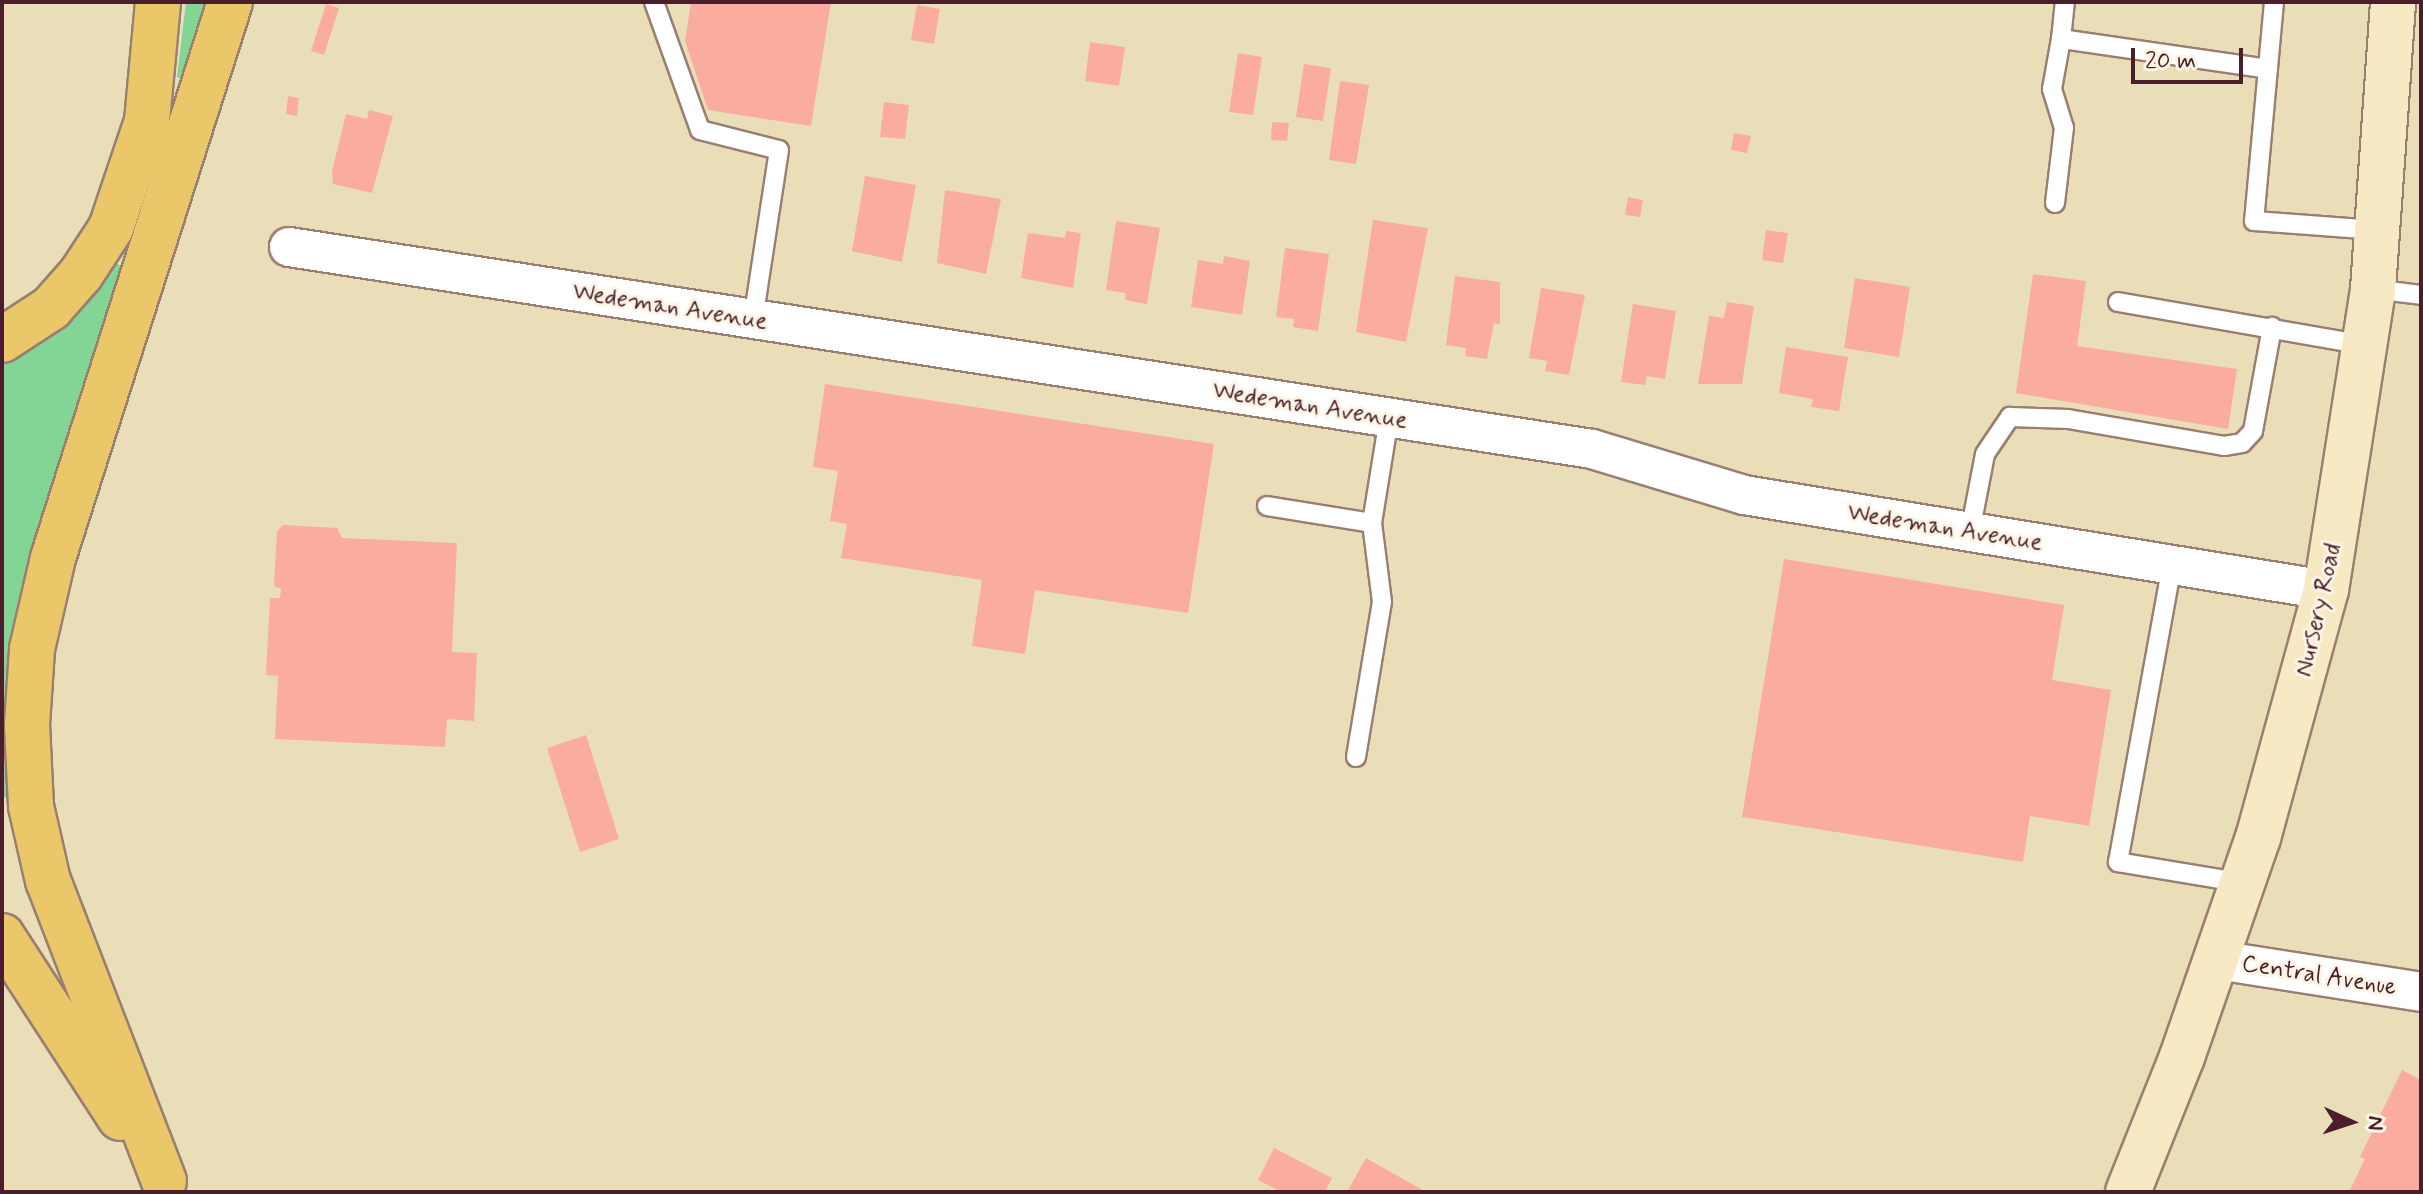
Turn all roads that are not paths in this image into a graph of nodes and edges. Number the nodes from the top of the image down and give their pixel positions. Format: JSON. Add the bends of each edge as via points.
{"nodes":[{"id":1,"x":158,"y":2,"type":"edge"},
{"id":2,"x":230,"y":2,"type":"edge"},
{"id":3,"x":654,"y":2,"type":"edge"},
{"id":4,"x":2065,"y":2,"type":"edge"},
{"id":5,"x":2274,"y":2,"type":"edge"},
{"id":6,"x":2393,"y":2,"type":"edge"},
{"id":7,"x":2061,"y":39,"type":"junction"},
{"id":8,"x":2268,"y":69,"type":"junction"},
{"id":9,"x":2055,"y":203,"type":"dead end"},
{"id":10,"x":2377,"y":230,"type":"junction"},
{"id":11,"x":289,"y":247,"type":"dead end"},
{"id":12,"x":2373,"y":289,"type":"junction"},
{"id":13,"x":2421,"y":295,"type":"edge"},
{"id":14,"x":2118,"y":302,"type":"dead end"},
{"id":15,"x":753,"y":319,"type":"junction"},
{"id":16,"x":2272,"y":327,"type":"junction"},
{"id":17,"x":2,"y":340,"type":"edge"},
{"id":18,"x":2365,"y":345,"type":"junction"},
{"id":19,"x":1389,"y":418,"type":"junction"},
{"id":20,"x":1267,"y":506,"type":"dead end"},
{"id":21,"x":1372,"y":523,"type":"junction"},
{"id":22,"x":1970,"y":532,"type":"junction"},
{"id":23,"x":2172,"y":565,"type":"junction"},
{"id":24,"x":2326,"y":590,"type":"junction"},
{"id":25,"x":1356,"y":757,"type":"dead end"},
{"id":26,"x":2243,"y":883,"type":"junction"},
{"id":27,"x":2,"y":936,"type":"edge"},
{"id":28,"x":2217,"y":960,"type":"junction"},
{"id":29,"x":2421,"y":992,"type":"edge"},
{"id":30,"x":168,"y":1186,"type":"edge"},
{"id":31,"x":2128,"y":1192,"type":"edge"}],
"edges":[{"from":1,"to":17,"type":"highway","via":[[147,121],[111,228],[51,308]]},
{"from":2,"to":30,"type":"highway","via":[[53,558],[32,649],[28,710],[31,806],[48,881]]},
{"from":3,"to":15,"type":"lane","via":[[700,130],[779,150]]},
{"from":4,"to":7,"type":"lane"},
{"from":5,"to":8,"type":"lane"},
{"from":6,"to":10,"type":"main road","name":"Nursery Road"},
{"from":7,"to":8,"type":"lane"},
{"from":7,"to":9,"type":"lane","via":[[2052,89],[2064,128]]},
{"from":8,"to":10,"type":"lane","via":[[2254,221]]},
{"from":10,"to":12,"type":"main road","name":"Nursery Road"},
{"from":11,"to":15,"type":"street","name":"Wedeman Avenue"},
{"from":12,"to":13,"type":"lane"},
{"from":12,"to":18,"type":"main road","name":"Nursery Road"},
{"from":14,"to":16,"type":"lane"},
{"from":15,"to":19,"type":"street","name":"Wedeman Avenue"},
{"from":16,"to":18,"type":"lane"},
{"from":16,"to":22,"type":"lane","via":[[2253,431],[2242,443],[2224,446],[2068,419],[2010,417],[1985,454]]},
{"from":18,"to":24,"type":"main road","name":"Nursery Road"},
{"from":19,"to":21,"type":"lane"},
{"from":19,"to":22,"type":"street","name":"Wedeman Avenue","via":[[1592,449],[1744,495]]},
{"from":20,"to":21,"type":"lane"},
{"from":21,"to":25,"type":"lane","via":[[1382,602]]},
{"from":22,"to":23,"type":"street","name":"Wedeman Avenue"},
{"from":23,"to":24,"type":"street","name":"Wedeman Avenue"},
{"from":23,"to":26,"type":"lane","via":[[2118,862]]},
{"from":24,"to":26,"type":"main road","name":"Nursery Road"},
{"from":26,"to":28,"type":"main road","name":"Nursery Road"},
{"from":27,"to":30,"type":"highway"},
{"from":28,"to":29,"type":"street","name":"Central Avenue"},
{"from":28,"to":31,"type":"main road","name":"Nursery Road"}]}
